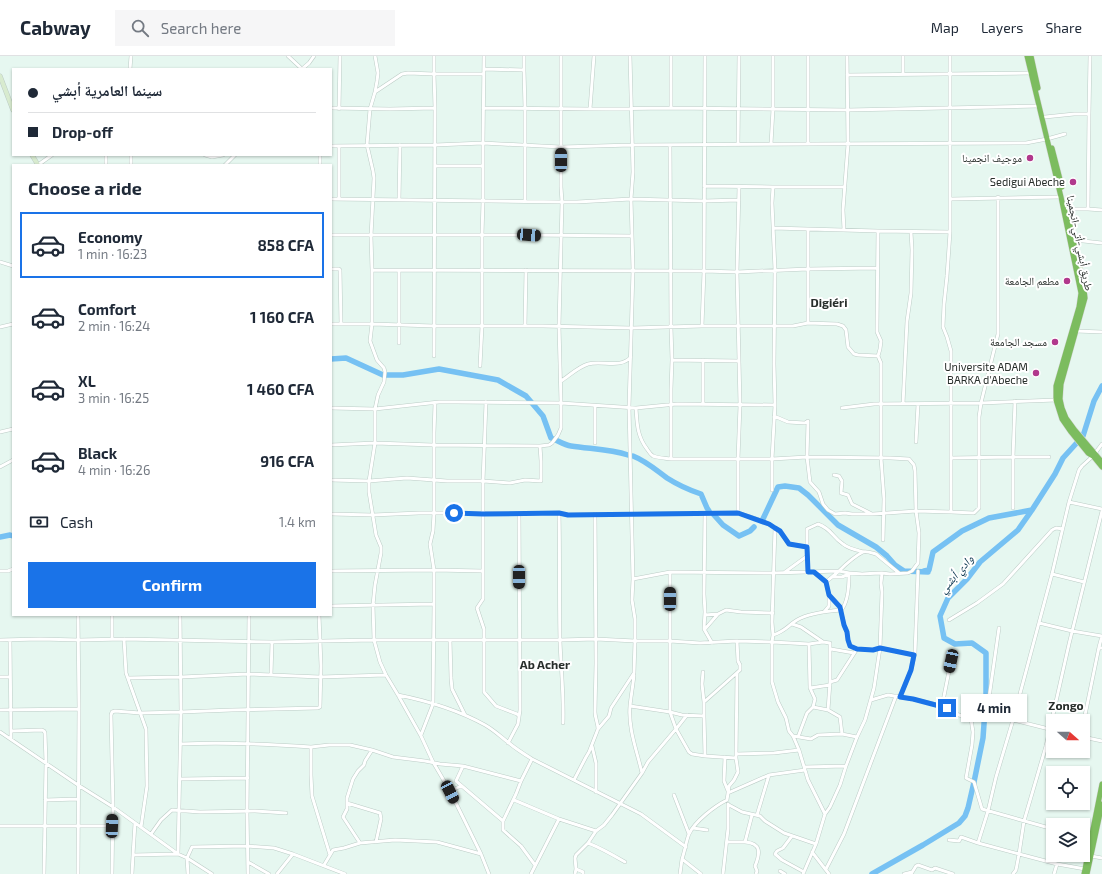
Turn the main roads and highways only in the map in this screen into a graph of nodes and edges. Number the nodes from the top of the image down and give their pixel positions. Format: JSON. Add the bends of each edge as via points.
{"nodes":[{"id":1,"x":1027,"y":56,"type":"edge"},
{"id":2,"x":1031,"y":56,"type":"edge"},
{"id":3,"x":1033,"y":73,"type":"junction"},
{"id":4,"x":1048,"y":139,"type":"junction"},
{"id":5,"x":1056,"y":172,"type":"junction"},
{"id":6,"x":1072,"y":241,"type":"junction"},
{"id":7,"x":1074,"y":331,"type":"junction"},
{"id":8,"x":1068,"y":425,"type":"junction"},
{"id":9,"x":1092,"y":453,"type":"junction"},
{"id":10,"x":1102,"y":462,"type":"edge"},
{"id":11,"x":1102,"y":467,"type":"edge"},
{"id":12,"x":1102,"y":784,"type":"edge"},
{"id":13,"x":1102,"y":804,"type":"edge"},
{"id":14,"x":1093,"y":839,"type":"junction"},
{"id":15,"x":1085,"y":872,"type":"edge"}],
"edges":[{"from":1,"to":3,"type":"highway"},
{"from":2,"to":3,"type":"highway"},
{"from":3,"to":4,"type":"highway"},
{"from":3,"to":4,"type":"highway"},
{"from":4,"to":5,"type":"highway"},
{"from":5,"to":6,"type":"highway","name":"طريق أبشي-أتي-انجمينا"},
{"from":5,"to":6,"type":"highway","via":[[1067,209]]},
{"from":6,"to":7,"type":"highway","via":[[1085,293],[1084,304]]},
{"from":7,"to":8,"type":"highway","via":[[1060,391],[1060,404]]},
{"from":7,"to":8,"type":"highway","via":[[1056,386],[1060,414]]},
{"from":8,"to":9,"type":"highway"},
{"from":9,"to":10,"type":"highway"},
{"from":9,"to":11,"type":"highway"},
{"from":12,"to":14,"type":"highway"},
{"from":13,"to":14,"type":"highway"},
{"from":14,"to":15,"type":"highway"},
{"from":14,"to":15,"type":"highway","via":[[1091,856]]}]}
